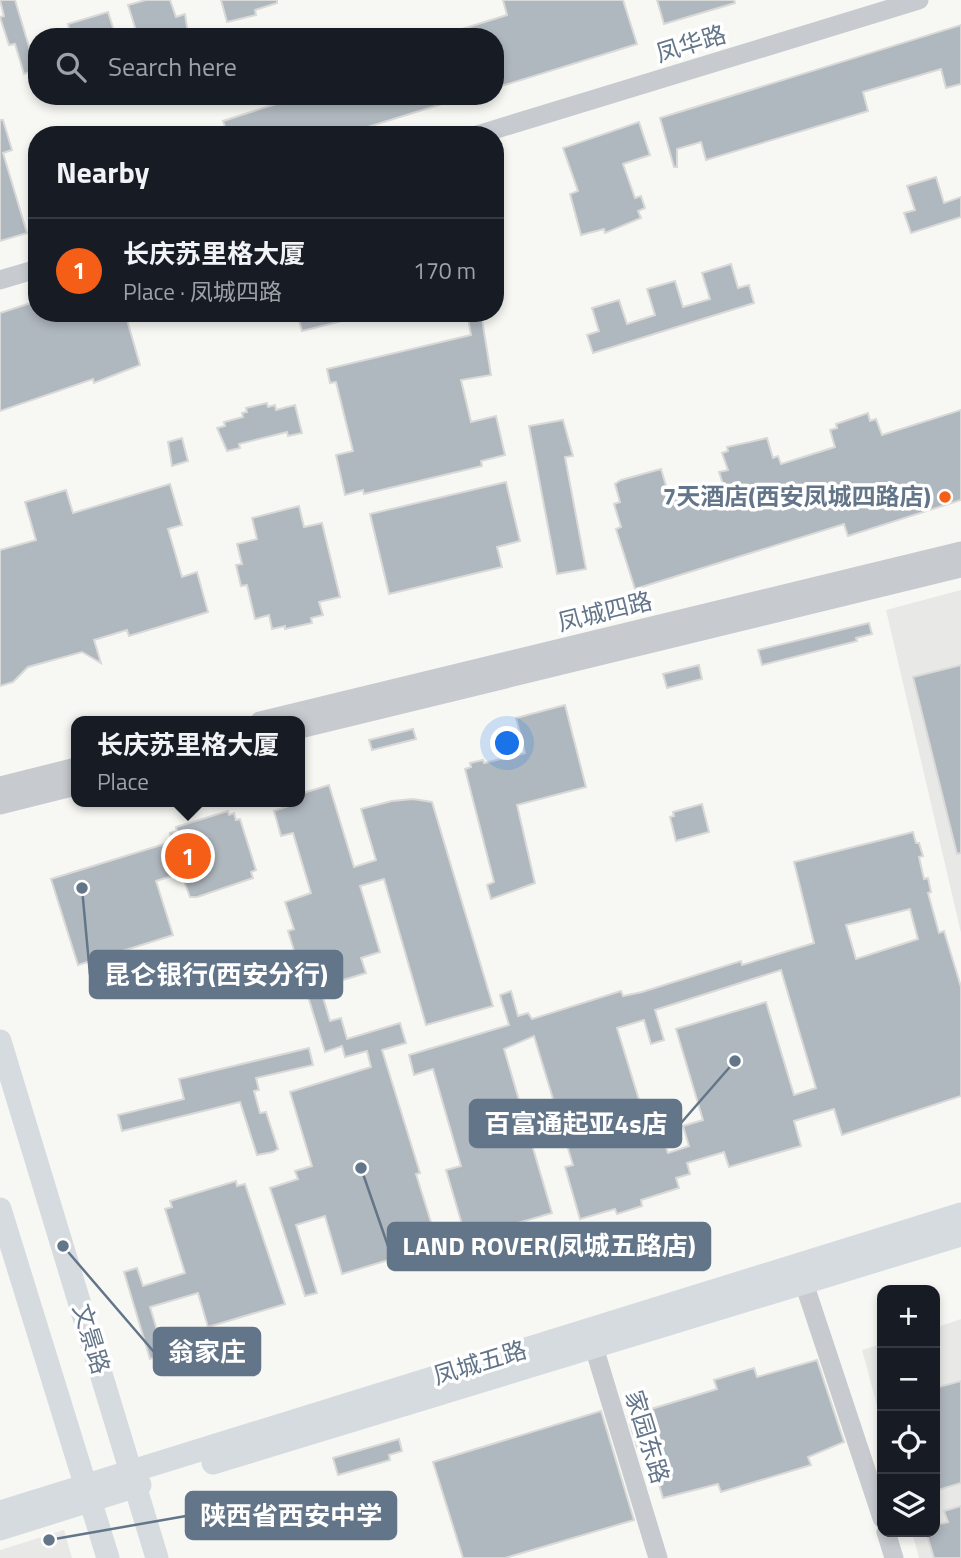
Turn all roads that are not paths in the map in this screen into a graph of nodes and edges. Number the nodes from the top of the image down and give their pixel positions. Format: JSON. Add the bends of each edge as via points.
{"nodes":[{"id":1,"x":919,"y":0,"type":"edge"},
{"id":2,"x":504,"y":127,"type":"edge"},
{"id":3,"x":28,"y":272,"type":"edge"},
{"id":4,"x":0,"y":280,"type":"edge"},
{"id":5,"x":961,"y":551,"type":"edge"},
{"id":6,"x":961,"y":568,"type":"edge"},
{"id":7,"x":281,"y":716,"type":"edge"},
{"id":8,"x":305,"y":728,"type":"edge"},
{"id":9,"x":71,"y":768,"type":"edge"},
{"id":10,"x":0,"y":786,"type":"edge"},
{"id":11,"x":71,"y":787,"type":"edge"},
{"id":12,"x":0,"y":805,"type":"edge"},
{"id":13,"x":0,"y":1041,"type":"edge"},
{"id":14,"x":0,"y":1209,"type":"edge"},
{"id":15,"x":961,"y":1214,"type":"edge"},
{"id":16,"x":961,"y":1236,"type":"edge"},
{"id":17,"x":802,"y":1274,"type":"junction"},
{"id":18,"x":592,"y":1338,"type":"junction"},
{"id":19,"x":133,"y":1479,"type":"junction"},
{"id":20,"x":88,"y":1494,"type":"junction"},
{"id":21,"x":877,"y":1503,"type":"edge"},
{"id":22,"x":0,"y":1512,"type":"edge"},
{"id":23,"x":0,"y":1529,"type":"edge"},
{"id":24,"x":888,"y":1537,"type":"edge"},
{"id":25,"x":108,"y":1558,"type":"edge"},
{"id":26,"x":157,"y":1558,"type":"edge"},
{"id":27,"x":658,"y":1558,"type":"edge"},
{"id":28,"x":894,"y":1558,"type":"edge"}],
"edges":[{"from":1,"to":2,"type":"street","name":"凤华路"},
{"from":3,"to":4,"type":"street"},
{"from":5,"to":7,"type":"street","name":"凤城四路"},
{"from":6,"to":8,"type":"street","name":"凤城四路"},
{"from":9,"to":10,"type":"street"},
{"from":11,"to":12,"type":"street"},
{"from":13,"to":19,"type":"main road","name":"文景路"},
{"from":14,"to":20,"type":"main road","name":"文景路"},
{"from":15,"to":17,"type":"main road","name":"凤城五路"},
{"from":16,"to":17,"type":"main road","name":"凤城五路"},
{"from":17,"to":18,"type":"main road","name":"凤城五路"},
{"from":17,"to":21,"type":"street"},
{"from":18,"to":19,"type":"main road","name":"凤城五路"},
{"from":18,"to":27,"type":"street","name":"家园东路"},
{"from":19,"to":20,"type":"main road","name":"凤城五路"},
{"from":19,"to":26,"type":"main road","name":"文景路"},
{"from":20,"to":22,"type":"main road","name":"凤城五路"},
{"from":20,"to":23,"type":"main road","name":"凤城五路"},
{"from":20,"to":25,"type":"main road","name":"文景路"},
{"from":24,"to":28,"type":"street"}]}
